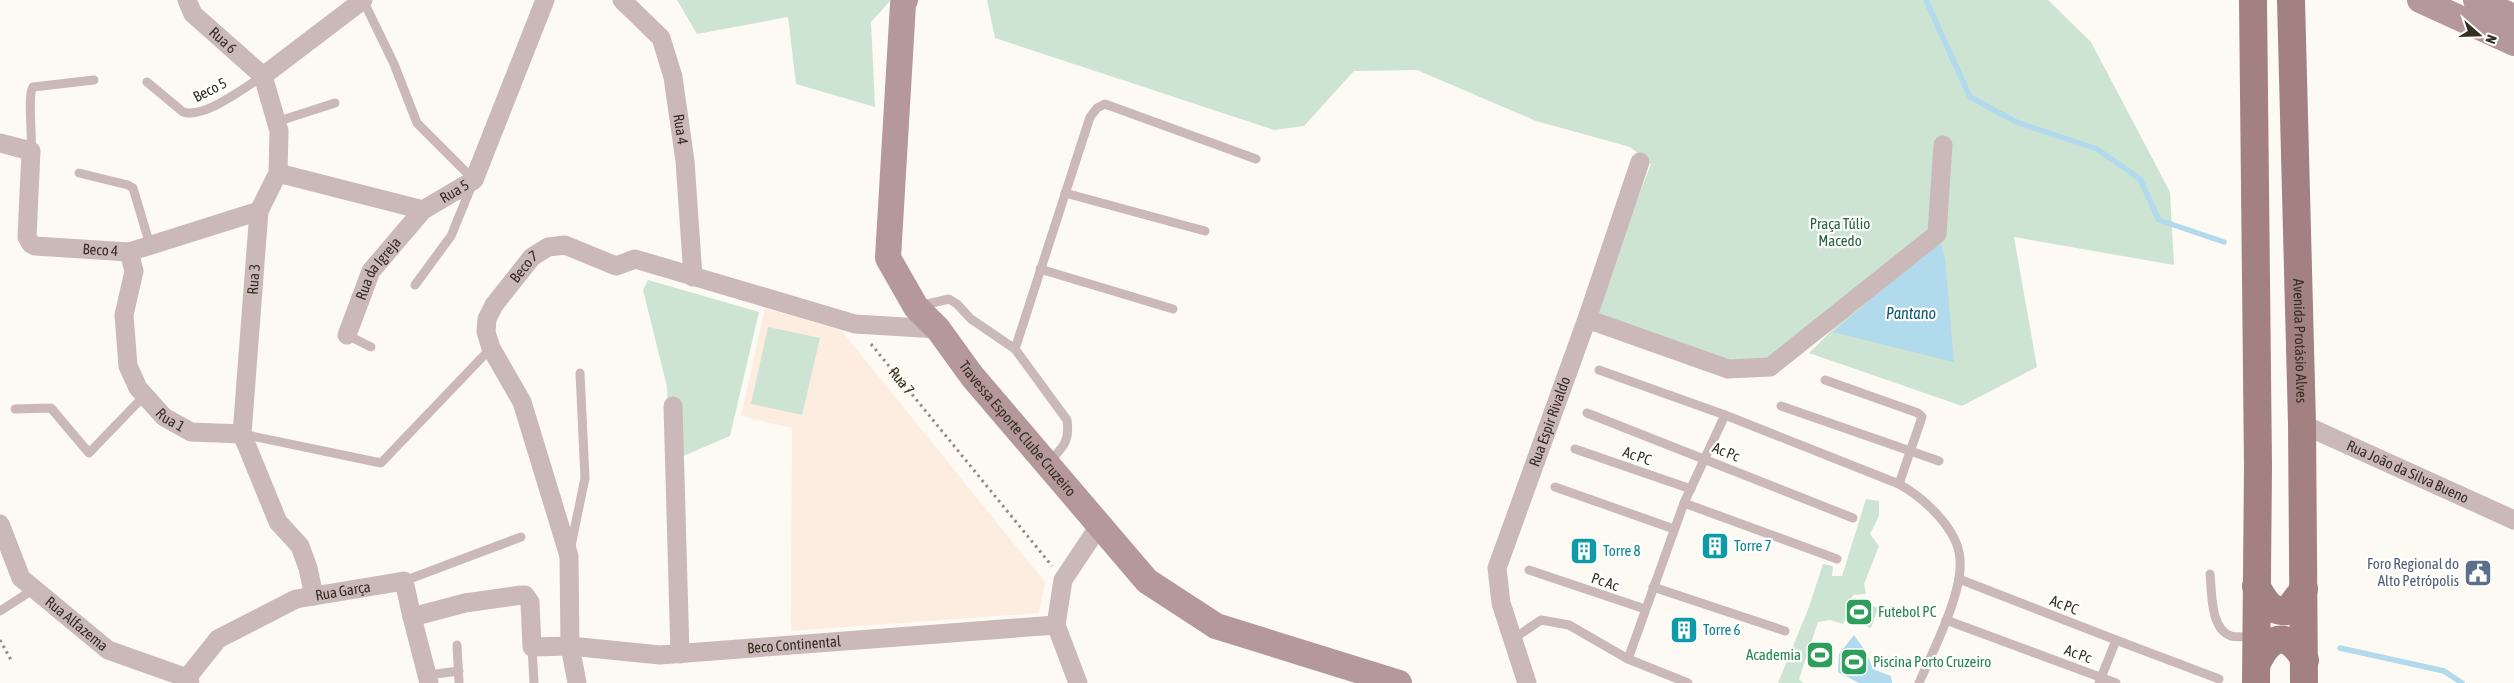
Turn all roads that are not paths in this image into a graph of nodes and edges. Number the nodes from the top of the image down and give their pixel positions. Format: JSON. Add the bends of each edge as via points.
{"nodes":[{"id":1,"x":187,"y":0,"type":"edge"},
{"id":2,"x":363,"y":0,"type":"edge"},
{"id":3,"x":545,"y":0,"type":"edge"},
{"id":4,"x":622,"y":0,"type":"edge"},
{"id":5,"x":905,"y":0,"type":"edge"},
{"id":6,"x":2291,"y":0,"type":"edge"},
{"id":7,"x":2420,"y":0,"type":"edge"},
{"id":8,"x":2476,"y":0,"type":"edge"},
{"id":9,"x":2254,"y":4,"type":"edge"},
{"id":10,"x":2510,"y":22,"type":"edge"},
{"id":11,"x":263,"y":76,"type":"junction"},
{"id":12,"x":94,"y":80,"type":"dead end"},
{"id":13,"x":147,"y":82,"type":"dead end"},
{"id":14,"x":335,"y":103,"type":"dead end"},
{"id":15,"x":276,"y":122,"type":"junction"},
{"id":16,"x":0,"y":143,"type":"edge"},
{"id":17,"x":1943,"y":145,"type":"dead end"},
{"id":18,"x":31,"y":151,"type":"junction"},
{"id":19,"x":1256,"y":159,"type":"dead end"},
{"id":20,"x":1640,"y":162,"type":"dead end"},
{"id":21,"x":79,"y":173,"type":"dead end"},
{"id":22,"x":278,"y":173,"type":"junction"},
{"id":23,"x":474,"y":180,"type":"junction"},
{"id":24,"x":1065,"y":193,"type":"junction"},
{"id":25,"x":423,"y":210,"type":"junction"},
{"id":26,"x":258,"y":212,"type":"junction"},
{"id":27,"x":1205,"y":231,"type":"dead end"},
{"id":28,"x":150,"y":245,"type":"junction"},
{"id":29,"x":130,"y":252,"type":"junction"},
{"id":30,"x":1040,"y":269,"type":"junction"},
{"id":31,"x":694,"y":277,"type":"junction"},
{"id":32,"x":415,"y":285,"type":"dead end"},
{"id":33,"x":916,"y":307,"type":"junction"},
{"id":34,"x":1173,"y":309,"type":"dead end"},
{"id":35,"x":1587,"y":319,"type":"junction"},
{"id":36,"x":938,"y":329,"type":"junction"},
{"id":37,"x":347,"y":335,"type":"joint"},
{"id":38,"x":371,"y":347,"type":"dead end"},
{"id":39,"x":491,"y":348,"type":"junction"},
{"id":40,"x":1015,"y":349,"type":"junction"},
{"id":41,"x":1599,"y":370,"type":"dead end"},
{"id":42,"x":580,"y":373,"type":"dead end"},
{"id":43,"x":1825,"y":380,"type":"dead end"},
{"id":44,"x":144,"y":396,"type":"junction"},
{"id":45,"x":673,"y":406,"type":"dead end"},
{"id":46,"x":1780,"y":406,"type":"dead end"},
{"id":47,"x":16,"y":409,"type":"dead end"},
{"id":48,"x":1588,"y":414,"type":"dead end"},
{"id":49,"x":1725,"y":415,"type":"junction"},
{"id":50,"x":2302,"y":424,"type":"junction"},
{"id":51,"x":242,"y":434,"type":"junction"},
{"id":52,"x":1575,"y":449,"type":"dead end"},
{"id":53,"x":1912,"y":452,"type":"junction"},
{"id":54,"x":1706,"y":458,"type":"junction"},
{"id":55,"x":1940,"y":461,"type":"dead end"},
{"id":56,"x":1047,"y":464,"type":"junction"},
{"id":57,"x":1899,"y":484,"type":"junction"},
{"id":58,"x":1555,"y":487,"type":"dead end"},
{"id":59,"x":1691,"y":489,"type":"junction"},
{"id":60,"x":1684,"y":503,"type":"junction"},
{"id":61,"x":1853,"y":518,"type":"dead end"},
{"id":62,"x":2514,"y":520,"type":"edge"},
{"id":63,"x":0,"y":524,"type":"edge"},
{"id":64,"x":1100,"y":526,"type":"junction"},
{"id":65,"x":1674,"y":529,"type":"junction"},
{"id":66,"x":521,"y":537,"type":"dead end"},
{"id":67,"x":569,"y":556,"type":"junction"},
{"id":68,"x":1837,"y":559,"type":"dead end"},
{"id":69,"x":1529,"y":570,"type":"dead end"},
{"id":70,"x":2210,"y":574,"type":"dead end"},
{"id":71,"x":1959,"y":579,"type":"junction"},
{"id":72,"x":404,"y":581,"type":"junction"},
{"id":73,"x":2256,"y":586,"type":"junction"},
{"id":74,"x":1653,"y":587,"type":"junction"},
{"id":75,"x":35,"y":589,"type":"junction"},
{"id":76,"x":2304,"y":589,"type":"junction"},
{"id":77,"x":314,"y":596,"type":"junction"},
{"id":78,"x":1645,"y":610,"type":"junction"},
{"id":79,"x":0,"y":612,"type":"edge"},
{"id":80,"x":412,"y":617,"type":"junction"},
{"id":81,"x":1946,"y":620,"type":"junction"},
{"id":82,"x":1056,"y":625,"type":"junction"},
{"id":83,"x":1785,"y":631,"type":"dead end"},
{"id":84,"x":1513,"y":639,"type":"junction"},
{"id":85,"x":2116,"y":640,"type":"junction"},
{"id":86,"x":457,"y":645,"type":"dead end"},
{"id":87,"x":570,"y":646,"type":"junction"},
{"id":88,"x":532,"y":648,"type":"junction"},
{"id":89,"x":680,"y":654,"type":"junction"},
{"id":90,"x":1628,"y":658,"type":"junction"},
{"id":91,"x":2257,"y":660,"type":"edge"},
{"id":92,"x":459,"y":671,"type":"junction"},
{"id":93,"x":2304,"y":671,"type":"edge"},
{"id":94,"x":429,"y":679,"type":"edge"},
{"id":95,"x":2219,"y":679,"type":"dead end"},
{"id":96,"x":2100,"y":680,"type":"edge"},
{"id":97,"x":189,"y":681,"type":"edge"},
{"id":98,"x":459,"y":683,"type":"edge"},
{"id":99,"x":534,"y":683,"type":"edge"},
{"id":100,"x":578,"y":683,"type":"edge"},
{"id":101,"x":1078,"y":683,"type":"edge"},
{"id":102,"x":1399,"y":683,"type":"edge"},
{"id":103,"x":1527,"y":683,"type":"edge"},
{"id":104,"x":1688,"y":683,"type":"edge"},
{"id":105,"x":1919,"y":683,"type":"edge"},
{"id":106,"x":2116,"y":683,"type":"edge"}],
"edges":[{"from":1,"to":11,"type":"street","name":"Rua 6","via":[[194,14]]},
{"from":2,"to":11,"type":"street"},
{"from":2,"to":23,"type":"lane","via":[[394,64],[417,124]]},
{"from":3,"to":23,"type":"street","name":"Rua 5"},
{"from":4,"to":31,"type":"street","name":"Rua 4","via":[[661,38],[673,77],[685,161]]},
{"from":5,"to":33,"type":"street","name":"Travessa Esporte Clube Cruzeiro","via":[[888,258]]},
{"from":6,"to":50,"type":"main road","name":"Avenida Protásio Alves"},
{"from":7,"to":10,"type":"street"},
{"from":8,"to":10,"type":"street"},
{"from":9,"to":73,"type":"main road"},
{"from":11,"to":13,"type":"lane","name":"Beco 5","via":[[210,108],[191,115]]},
{"from":11,"to":15,"type":"street","name":"Rua 3"},
{"from":12,"to":18,"type":"lane","name":"Beco 4","via":[[37,86],[30,91]]},
{"from":14,"to":15,"type":"lane"},
{"from":15,"to":22,"type":"street","name":"Rua 3","via":[[279,131]]},
{"from":16,"to":18,"type":"street"},
{"from":17,"to":35,"type":"street","via":[[1937,234],[1770,367],[1728,369]]},
{"from":18,"to":29,"type":"street","name":"Beco 4","via":[[27,237],[31,244]]},
{"from":19,"to":24,"type":"lane","via":[[1105,104],[1090,117]]},
{"from":20,"to":35,"type":"street","name":"Rua Espir Rivaldo"},
{"from":21,"to":28,"type":"lane","via":[[133,188]]},
{"from":22,"to":25,"type":"street","name":"Rua 5"},
{"from":22,"to":26,"type":"street","name":"Rua 3"},
{"from":23,"to":25,"type":"street","name":"Rua 5"},
{"from":23,"to":32,"type":"lane","via":[[451,236]]},
{"from":24,"to":27,"type":"lane"},
{"from":24,"to":30,"type":"lane"},
{"from":25,"to":37,"type":"street","name":"Rua da Igreja","via":[[371,271]]},
{"from":26,"to":28,"type":"street","name":"Beco 4"},
{"from":26,"to":51,"type":"street","name":"Rua 3"},
{"from":28,"to":29,"type":"street","name":"Beco 4"},
{"from":29,"to":44,"type":"street","name":"Rua 1","via":[[134,271],[124,315],[128,366]]},
{"from":30,"to":34,"type":"lane"},
{"from":30,"to":40,"type":"lane"},
{"from":31,"to":36,"type":"street","via":[[855,324]]},
{"from":31,"to":39,"type":"street","name":"Beco 7","via":[[635,259],[616,266],[565,245],[548,246],[532,257],[494,305],[487,319],[486,332]]},
{"from":33,"to":36,"type":"street","name":"Travessa Esporte Clube Cruzeiro"},
{"from":33,"to":40,"type":"lane","via":[[949,299],[971,319]]},
{"from":35,"to":84,"type":"street","name":"Rua Espir Rivaldo","via":[[1497,568],[1501,603]]},
{"from":36,"to":56,"type":"street","name":"Travessa Esporte Clube Cruzeiro","via":[[972,376]]},
{"from":37,"to":38,"type":"lane"},
{"from":39,"to":51,"type":"lane","name":"Rua 1","via":[[381,463]]},
{"from":39,"to":67,"type":"street","name":"Beco 7","via":[[522,402]]},
{"from":40,"to":56,"type":"lane","via":[[1067,420],[1069,434],[1064,445]]},
{"from":41,"to":49,"type":"lane"},
{"from":42,"to":67,"type":"lane","via":[[585,478]]},
{"from":43,"to":53,"type":"lane","via":[[1922,417]]},
{"from":44,"to":47,"type":"lane","via":[[89,453],[51,408]]},
{"from":44,"to":51,"type":"street","name":"Rua 1","via":[[164,417],[191,432]]},
{"from":45,"to":89,"type":"street"},
{"from":46,"to":53,"type":"lane"},
{"from":48,"to":54,"type":"lane","name":"Ac Pc"},
{"from":49,"to":54,"type":"lane"},
{"from":49,"to":57,"type":"lane"},
{"from":50,"to":62,"type":"street","name":"Rua João da Silva Bueno"},
{"from":50,"to":76,"type":"main road","name":"Avenida Protásio Alves"},
{"from":51,"to":77,"type":"street","name":"Rua 3","via":[[278,522],[300,546]]},
{"from":52,"to":59,"type":"lane","name":"Ac PC"},
{"from":53,"to":55,"type":"lane"},
{"from":53,"to":57,"type":"lane"},
{"from":54,"to":59,"type":"lane"},
{"from":54,"to":61,"type":"lane","name":"Ac Pc"},
{"from":56,"to":64,"type":"street","name":"Travessa Esporte Clube Cruzeiro"},
{"from":57,"to":71,"type":"lane","via":[[1931,506],[1949,531],[1960,558]]},
{"from":58,"to":65,"type":"lane"},
{"from":59,"to":60,"type":"lane"},
{"from":60,"to":65,"type":"lane"},
{"from":60,"to":68,"type":"lane"},
{"from":63,"to":75,"type":"street","name":"Rua Alfazema","via":[[21,578]]},
{"from":64,"to":82,"type":"street","via":[[1063,580]]},
{"from":64,"to":102,"type":"street","name":"Travessa Esporte Clube Cruzeiro","via":[[1147,581],[1216,626]]},
{"from":65,"to":74,"type":"lane"},
{"from":66,"to":72,"type":"lane","name":"Rua Garça"},
{"from":67,"to":87,"type":"street","name":"Beco 7"},
{"from":69,"to":78,"type":"lane","name":"Pc Ac"},
{"from":70,"to":91,"type":"lane","via":[[2216,620],[2223,632],[2232,636]]},
{"from":71,"to":81,"type":"lane"},
{"from":71,"to":85,"type":"lane","name":"Ac PC"},
{"from":72,"to":77,"type":"street","name":"Rua Garça"},
{"from":72,"to":80,"type":"street"},
{"from":73,"to":76,"type":"main road","via":[[2271,608],[2279,612],[2287,611]]},
{"from":73,"to":91,"type":"main road"},
{"from":74,"to":78,"type":"lane"},
{"from":74,"to":83,"type":"lane"},
{"from":75,"to":79,"type":"lane"},
{"from":75,"to":97,"type":"street","name":"Rua Alfazema","via":[[108,650]]},
{"from":76,"to":93,"type":"main road","name":"Avenida Protásio Alves"},
{"from":77,"to":97,"type":"street","name":"Rua Garça","via":[[296,599],[218,639]]},
{"from":78,"to":90,"type":"lane"},
{"from":80,"to":88,"type":"street","via":[[465,603],[525,595],[530,602]]},
{"from":80,"to":94,"type":"street"},
{"from":81,"to":96,"type":"lane","name":"Ac Pc"},
{"from":81,"to":105,"type":"lane"},
{"from":82,"to":89,"type":"street","name":"Beco Continental"},
{"from":82,"to":101,"type":"street"},
{"from":84,"to":90,"type":"lane","via":[[1541,620],[1569,626]]},
{"from":84,"to":103,"type":"street","name":"Rua Espir Rivaldo"},
{"from":85,"to":95,"type":"lane"},
{"from":85,"to":96,"type":"lane","name":"Ac PC"},
{"from":86,"to":92,"type":"lane"},
{"from":87,"to":88,"type":"street","name":"Beco Continental"},
{"from":87,"to":89,"type":"street","name":"Beco Continental"},
{"from":87,"to":100,"type":"street","name":"Beco 7"},
{"from":88,"to":99,"type":"lane"},
{"from":90,"to":104,"type":"lane"},
{"from":91,"to":93,"type":"main road","via":[[2269,644],[2286,639],[2298,649]]},
{"from":92,"to":94,"type":"lane"},
{"from":92,"to":98,"type":"lane"},
{"from":96,"to":106,"type":"lane","name":"Ac Pc"}]}
